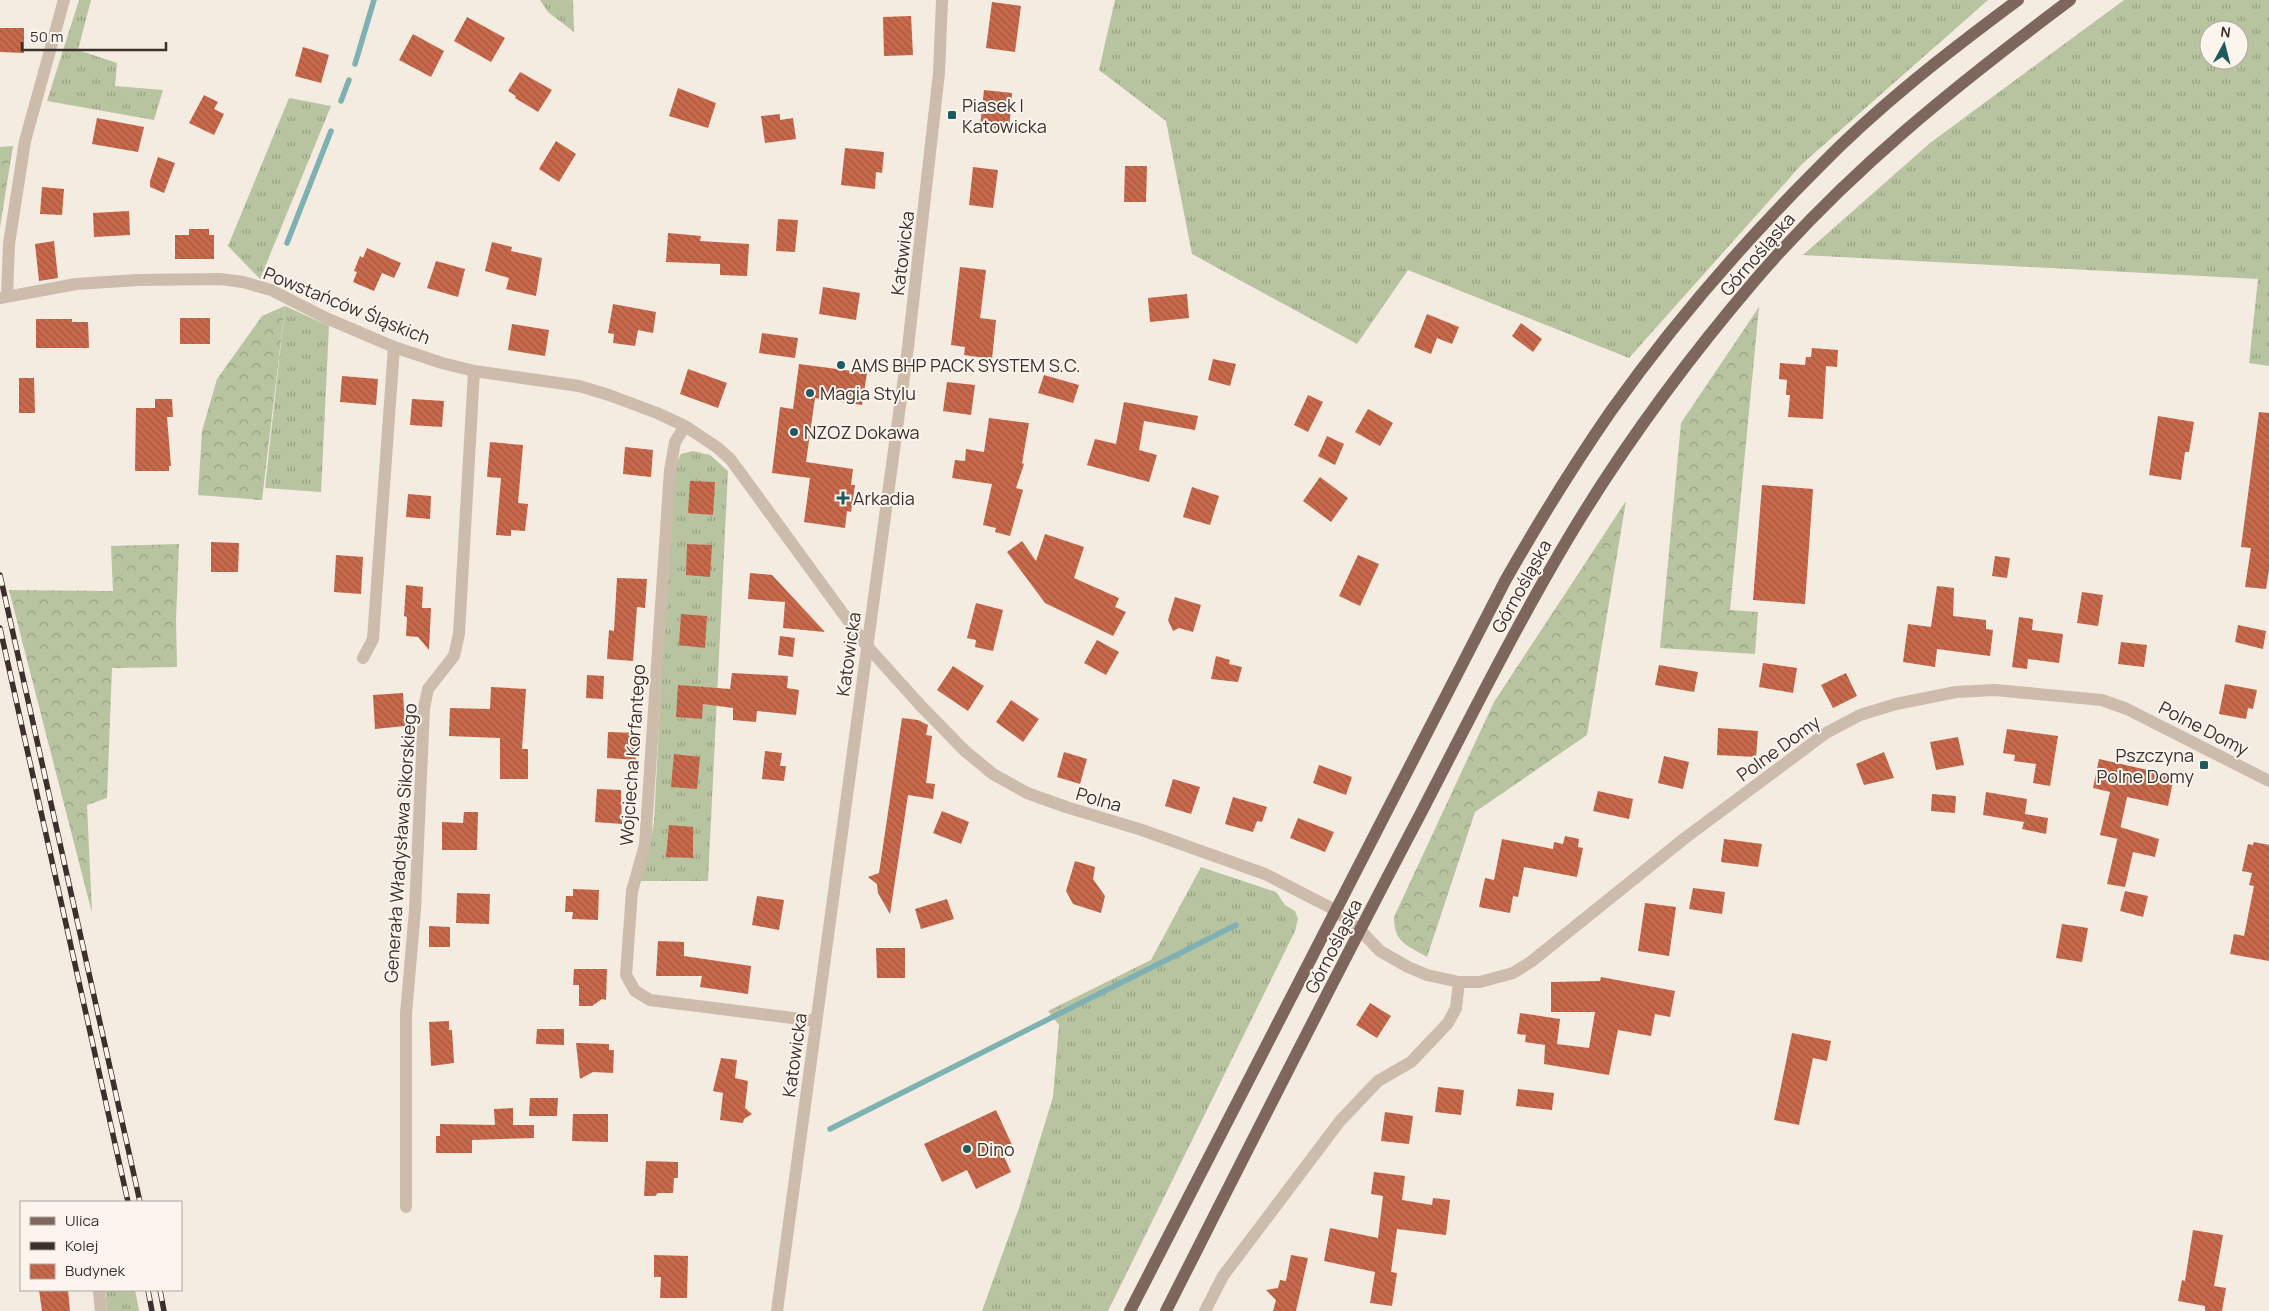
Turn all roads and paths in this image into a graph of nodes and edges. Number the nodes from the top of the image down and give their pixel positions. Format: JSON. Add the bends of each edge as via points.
{"nodes":[{"id":1,"x":64,"y":0,"type":"edge"},
{"id":2,"x":942,"y":0,"type":"edge"},
{"id":3,"x":2018,"y":0,"type":"edge"},
{"id":4,"x":2070,"y":0,"type":"edge"},
{"id":5,"x":3,"y":297,"type":"edge"},
{"id":6,"x":394,"y":347,"type":"junction"},
{"id":7,"x":474,"y":371,"type":"junction"},
{"id":8,"x":685,"y":426,"type":"junction"},
{"id":9,"x":866,"y":645,"type":"junction"},
{"id":10,"x":363,"y":658,"type":"dead end"},
{"id":11,"x":2269,"y":781,"type":"edge"},
{"id":12,"x":1335,"y":910,"type":"junction"},
{"id":13,"x":1360,"y":930,"type":"junction"},
{"id":14,"x":1459,"y":982,"type":"junction"},
{"id":15,"x":816,"y":1021,"type":"junction"},
{"id":16,"x":406,"y":1208,"type":"dead end"},
{"id":17,"x":99,"y":1292,"type":"dead end"},
{"id":18,"x":101,"y":1311,"type":"edge"},
{"id":19,"x":777,"y":1311,"type":"edge"},
{"id":20,"x":1130,"y":1311,"type":"edge"},
{"id":21,"x":1166,"y":1311,"type":"edge"},
{"id":22,"x":1205,"y":1311,"type":"edge"}],
"edges":[{"from":1,"to":5,"type":"street","via":[[25,141]]},
{"from":2,"to":9,"type":"street","name":"Katowicka","via":[[939,73],[928,183]]},
{"from":3,"to":12,"type":"main road","name":"Górnośląska","via":[[1908,86],[1817,168],[1728,263],[1650,359],[1551,502],[1509,573]]},
{"from":4,"to":13,"type":"main road","name":"Górnośląska","via":[[1937,102],[1841,189],[1756,280],[1656,405],[1568,539],[1522,619]]},
{"from":5,"to":6,"type":"street","name":"Powstańców Śląskich","via":[[76,284],[138,280],[243,282],[271,290]]},
{"from":6,"to":7,"type":"street","name":"Powstańców Śląskich"},
{"from":6,"to":10,"type":"street","via":[[373,639]]},
{"from":7,"to":8,"type":"street","name":"Powstańców Śląskich","via":[[579,386]]},
{"from":7,"to":16,"type":"street","name":"Generała Władysława Sikorskiego","via":[[459,634],[454,656],[428,689],[424,708],[406,1014]]},
{"from":8,"to":9,"type":"street","name":"Powstańców Śląskich","via":[[731,460]]},
{"from":8,"to":15,"type":"street","name":"Wojciecha Korfantego","via":[[675,442],[670,470],[645,845],[632,891],[626,975],[635,991],[650,1000]]},
{"from":9,"to":12,"type":"street","name":"Polna","via":[[965,751],[993,774],[1027,793],[1257,871]]},
{"from":9,"to":15,"type":"street","name":"Katowicka"},
{"from":11,"to":14,"type":"street","name":"Polne Domy","via":[[2127,709],[2102,700],[1995,690],[1956,692],[1896,704],[1860,715],[1826,733],[1685,838],[1532,961],[1512,973],[1480,982]]},
{"from":12,"to":13,"type":"street","name":"Polna"},
{"from":12,"to":20,"type":"main road","name":"Górnośląska"},
{"from":13,"to":14,"type":"street","name":"Polne Domy","via":[[1380,950],[1408,968]]},
{"from":13,"to":21,"type":"main road","name":"Górnośląska"},
{"from":14,"to":22,"type":"street","via":[[1456,1008],[1448,1023],[1411,1062],[1378,1081],[1340,1121],[1223,1276]]},
{"from":15,"to":19,"type":"street","name":"Katowicka"},
{"from":17,"to":18,"type":"street"}]}
